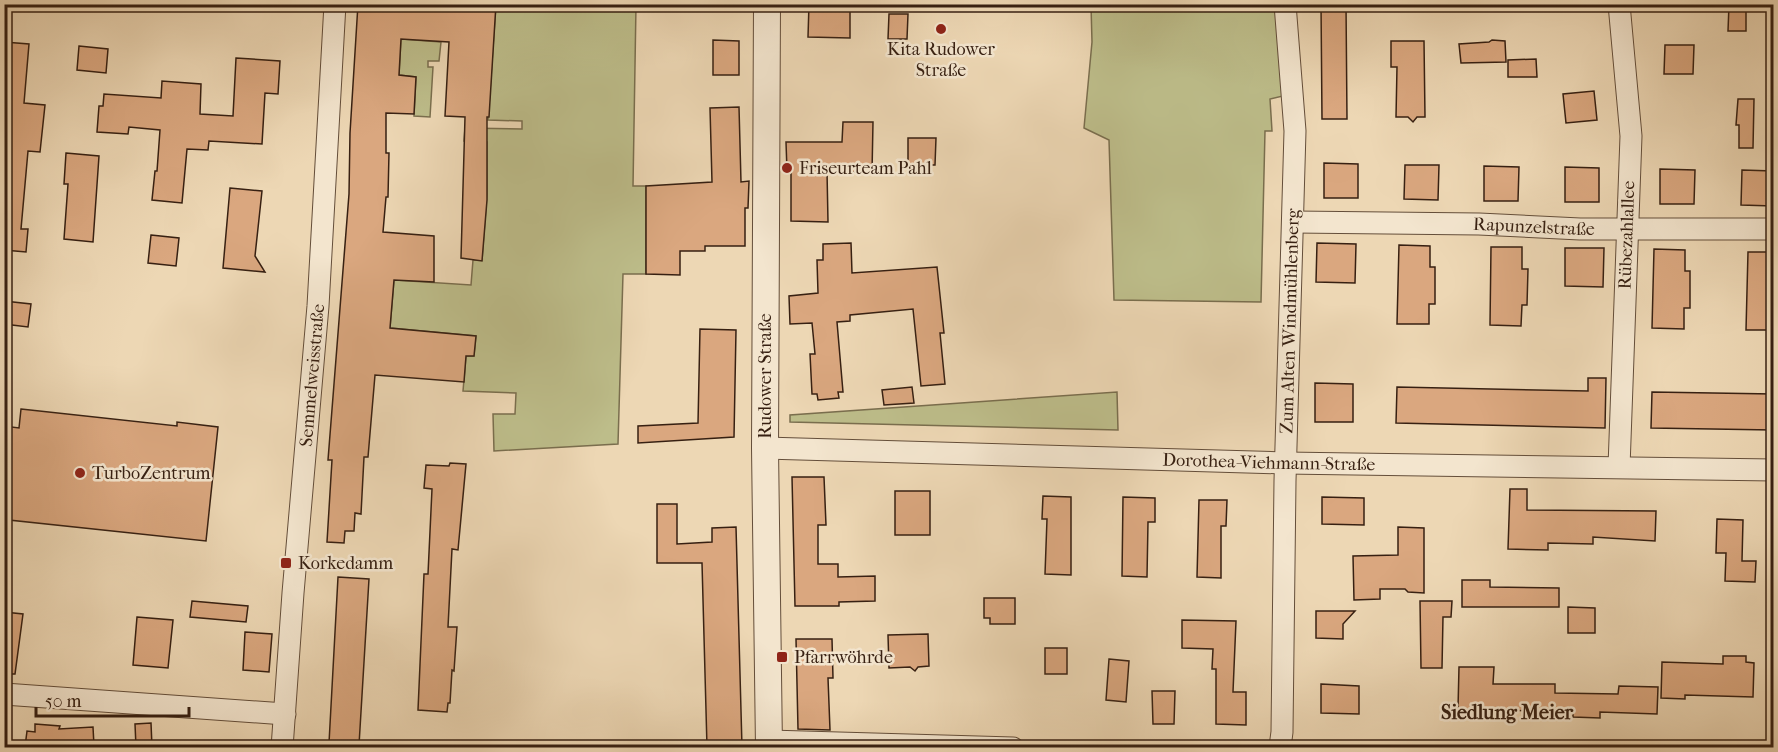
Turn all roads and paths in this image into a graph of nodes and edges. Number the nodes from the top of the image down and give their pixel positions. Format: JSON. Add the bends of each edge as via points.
{"nodes":[{"id":1,"x":335,"y":4,"type":"edge"},
{"id":2,"x":767,"y":4,"type":"edge"},
{"id":3,"x":1286,"y":4,"type":"edge"},
{"id":4,"x":1619,"y":4,"type":"edge"},
{"id":5,"x":1294,"y":222,"type":"junction"},
{"id":6,"x":1626,"y":229,"type":"junction"},
{"id":7,"x":1773,"y":229,"type":"edge"},
{"id":8,"x":765,"y":448,"type":"junction"},
{"id":9,"x":1285,"y":463,"type":"junction"},
{"id":10,"x":1619,"y":467,"type":"junction"},
{"id":11,"x":1773,"y":470,"type":"edge"},
{"id":12,"x":4,"y":694,"type":"edge"},
{"id":13,"x":285,"y":714,"type":"junction"},
{"id":14,"x":769,"y":744,"type":"edge"},
{"id":15,"x":282,"y":747,"type":"edge"},
{"id":16,"x":1013,"y":747,"type":"edge"},
{"id":17,"x":1280,"y":747,"type":"edge"},
{"id":18,"x":1286,"y":747,"type":"edge"}],
"edges":[{"from":1,"to":13,"type":"street","name":"Semmelweisstraße","via":[[318,306]]},
{"from":2,"to":8,"type":"street","name":"Rudower Straße"},
{"from":3,"to":5,"type":"street","name":"Zum Alten Windmühlenberg","via":[[1295,131]]},
{"from":4,"to":6,"type":"street","name":"Rübezahlallee","via":[[1631,136]]},
{"from":5,"to":6,"type":"street","name":"Rapunzelstraße"},
{"from":5,"to":9,"type":"street","name":"Zum Alten Windmühlenberg"},
{"from":6,"to":7,"type":"street","name":"Rapunzelstraße"},
{"from":6,"to":10,"type":"street","name":"Rübezahlallee"},
{"from":8,"to":9,"type":"street","name":"Dorothea-Viehmann-Straße"},
{"from":8,"to":14,"type":"street","name":"Rudower Straße"},
{"from":9,"to":10,"type":"street","name":"Dorothea-Viehmann-Straße"},
{"from":9,"to":17,"type":"street","name":"Zum Alten Windmühlenberg"},
{"from":10,"to":11,"type":"street","name":"Dorothea-Viehmann-Straße"},
{"from":12,"to":13,"type":"street"},
{"from":13,"to":15,"type":"street","name":"Semmelweisstraße"},
{"from":14,"to":16,"type":"street"},
{"from":17,"to":18,"type":"street"}]}
